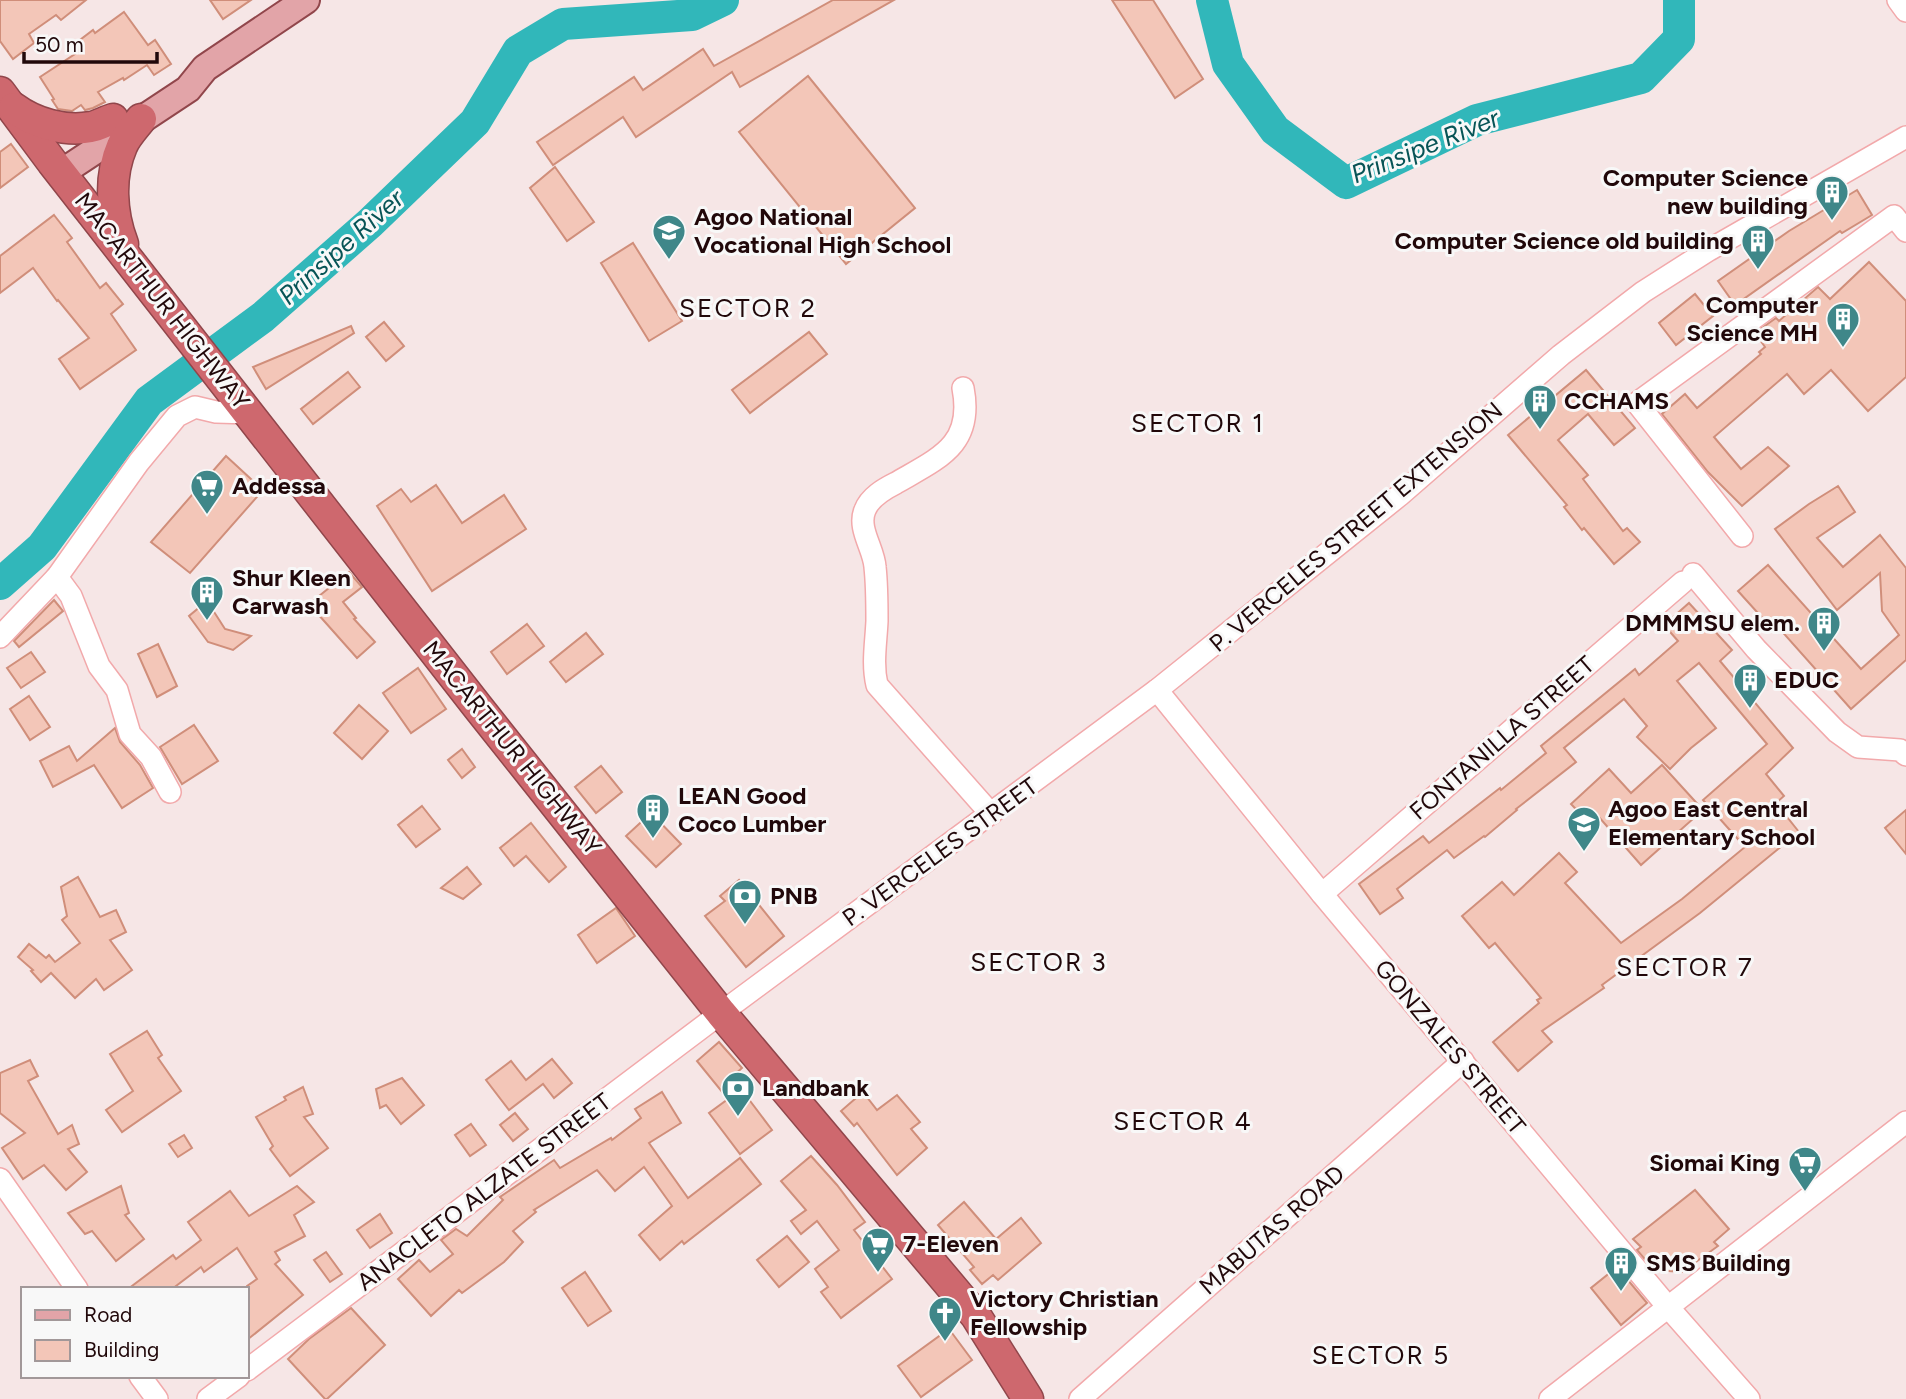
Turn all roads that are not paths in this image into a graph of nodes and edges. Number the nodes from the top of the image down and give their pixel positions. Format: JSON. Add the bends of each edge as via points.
{"nodes":[{"id":1,"x":306,"y":0,"type":"edge"},
{"id":2,"x":1898,"y":0,"type":"edge"},
{"id":3,"x":1906,"y":11,"type":"edge"},
{"id":4,"x":5,"y":99,"type":"edge"},
{"id":5,"x":127,"y":119,"type":"junction"},
{"id":6,"x":1906,"y":137,"type":"edge"},
{"id":7,"x":56,"y":167,"type":"junction"},
{"id":8,"x":1906,"y":231,"type":"edge"},
{"id":9,"x":131,"y":263,"type":"junction"},
{"id":10,"x":963,"y":388,"type":"dead end"},
{"id":11,"x":242,"y":403,"type":"junction"},
{"id":12,"x":1742,"y":536,"type":"dead end"},
{"id":13,"x":57,"y":577,"type":"junction"},
{"id":14,"x":0,"y":637,"type":"edge"},
{"id":15,"x":1157,"y":690,"type":"junction"},
{"id":16,"x":1906,"y":755,"type":"edge"},
{"id":17,"x":170,"y":792,"type":"dead end"},
{"id":18,"x":991,"y":814,"type":"junction"},
{"id":19,"x":1322,"y":894,"type":"junction"},
{"id":20,"x":721,"y":1013,"type":"junction"},
{"id":21,"x":1463,"y":1061,"type":"junction"},
{"id":22,"x":1903,"y":1130,"type":"edge"},
{"id":23,"x":0,"y":1179,"type":"edge"},
{"id":24,"x":77,"y":1287,"type":"edge"},
{"id":25,"x":1668,"y":1307,"type":"junction"},
{"id":26,"x":248,"y":1369,"type":"edge"},
{"id":27,"x":141,"y":1378,"type":"edge"},
{"id":28,"x":236,"y":1378,"type":"edge"},
{"id":29,"x":156,"y":1399,"type":"edge"},
{"id":30,"x":208,"y":1399,"type":"edge"},
{"id":31,"x":1028,"y":1399,"type":"edge"},
{"id":32,"x":1080,"y":1399,"type":"edge"},
{"id":33,"x":1550,"y":1399,"type":"edge"},
{"id":34,"x":1749,"y":1399,"type":"edge"}],
"edges":[{"from":1,"to":5,"type":"main road","via":[[205,68],[178,74]]},
{"from":2,"to":3,"type":"street"},
{"from":4,"to":5,"type":"highway","via":[[30,120],[63,127]]},
{"from":4,"to":7,"type":"highway","name":"MACARTHUR HIGHWAY"},
{"from":5,"to":7,"type":"main road"},
{"from":5,"to":9,"type":"highway","via":[[114,169],[113,200],[117,229]]},
{"from":6,"to":15,"type":"street","name":"P. VERCELES STREET EXTENSION","via":[[1643,292]]},
{"from":7,"to":9,"type":"highway","name":"MACARTHUR HIGHWAY"},
{"from":8,"to":12,"type":"street","via":[[1894,216],[1637,403]]},
{"from":9,"to":11,"type":"highway","name":"MACARTHUR HIGHWAY"},
{"from":10,"to":18,"type":"street","via":[[967,408],[954,445],[880,492],[865,508],[862,520],[875,564],[877,685]]},
{"from":11,"to":13,"type":"street","via":[[216,412],[195,407],[177,416]]},
{"from":11,"to":20,"type":"highway","name":"MACARTHUR HIGHWAY"},
{"from":13,"to":14,"type":"street"},
{"from":13,"to":17,"type":"street","via":[[71,596],[99,666],[117,690],[130,734],[151,757]]},
{"from":15,"to":18,"type":"street","name":"P. VERCELES STREET"},
{"from":15,"to":19,"type":"street","name":"GONZALES STREET"},
{"from":16,"to":19,"type":"street","name":"FONTANILLA STREET","via":[[1900,750],[1858,747],[1837,732],[1688,578]]},
{"from":18,"to":20,"type":"street","name":"P. VERCELES STREET"},
{"from":19,"to":21,"type":"street","name":"GONZALES STREET"},
{"from":20,"to":26,"type":"street","name":"ANACLETO ALZATE STREET"},
{"from":20,"to":31,"type":"highway","name":"MACARTHUR HIGHWAY","via":[[976,1316]]},
{"from":21,"to":25,"type":"street","name":"GONZALES STREET"},
{"from":21,"to":32,"type":"street","name":"MABUTAS ROAD"},
{"from":22,"to":25,"type":"street"},
{"from":23,"to":24,"type":"street"},
{"from":25,"to":33,"type":"street"},
{"from":25,"to":34,"type":"street","name":"GONZALES STREET"},
{"from":27,"to":29,"type":"street"},
{"from":28,"to":30,"type":"street"}]}
